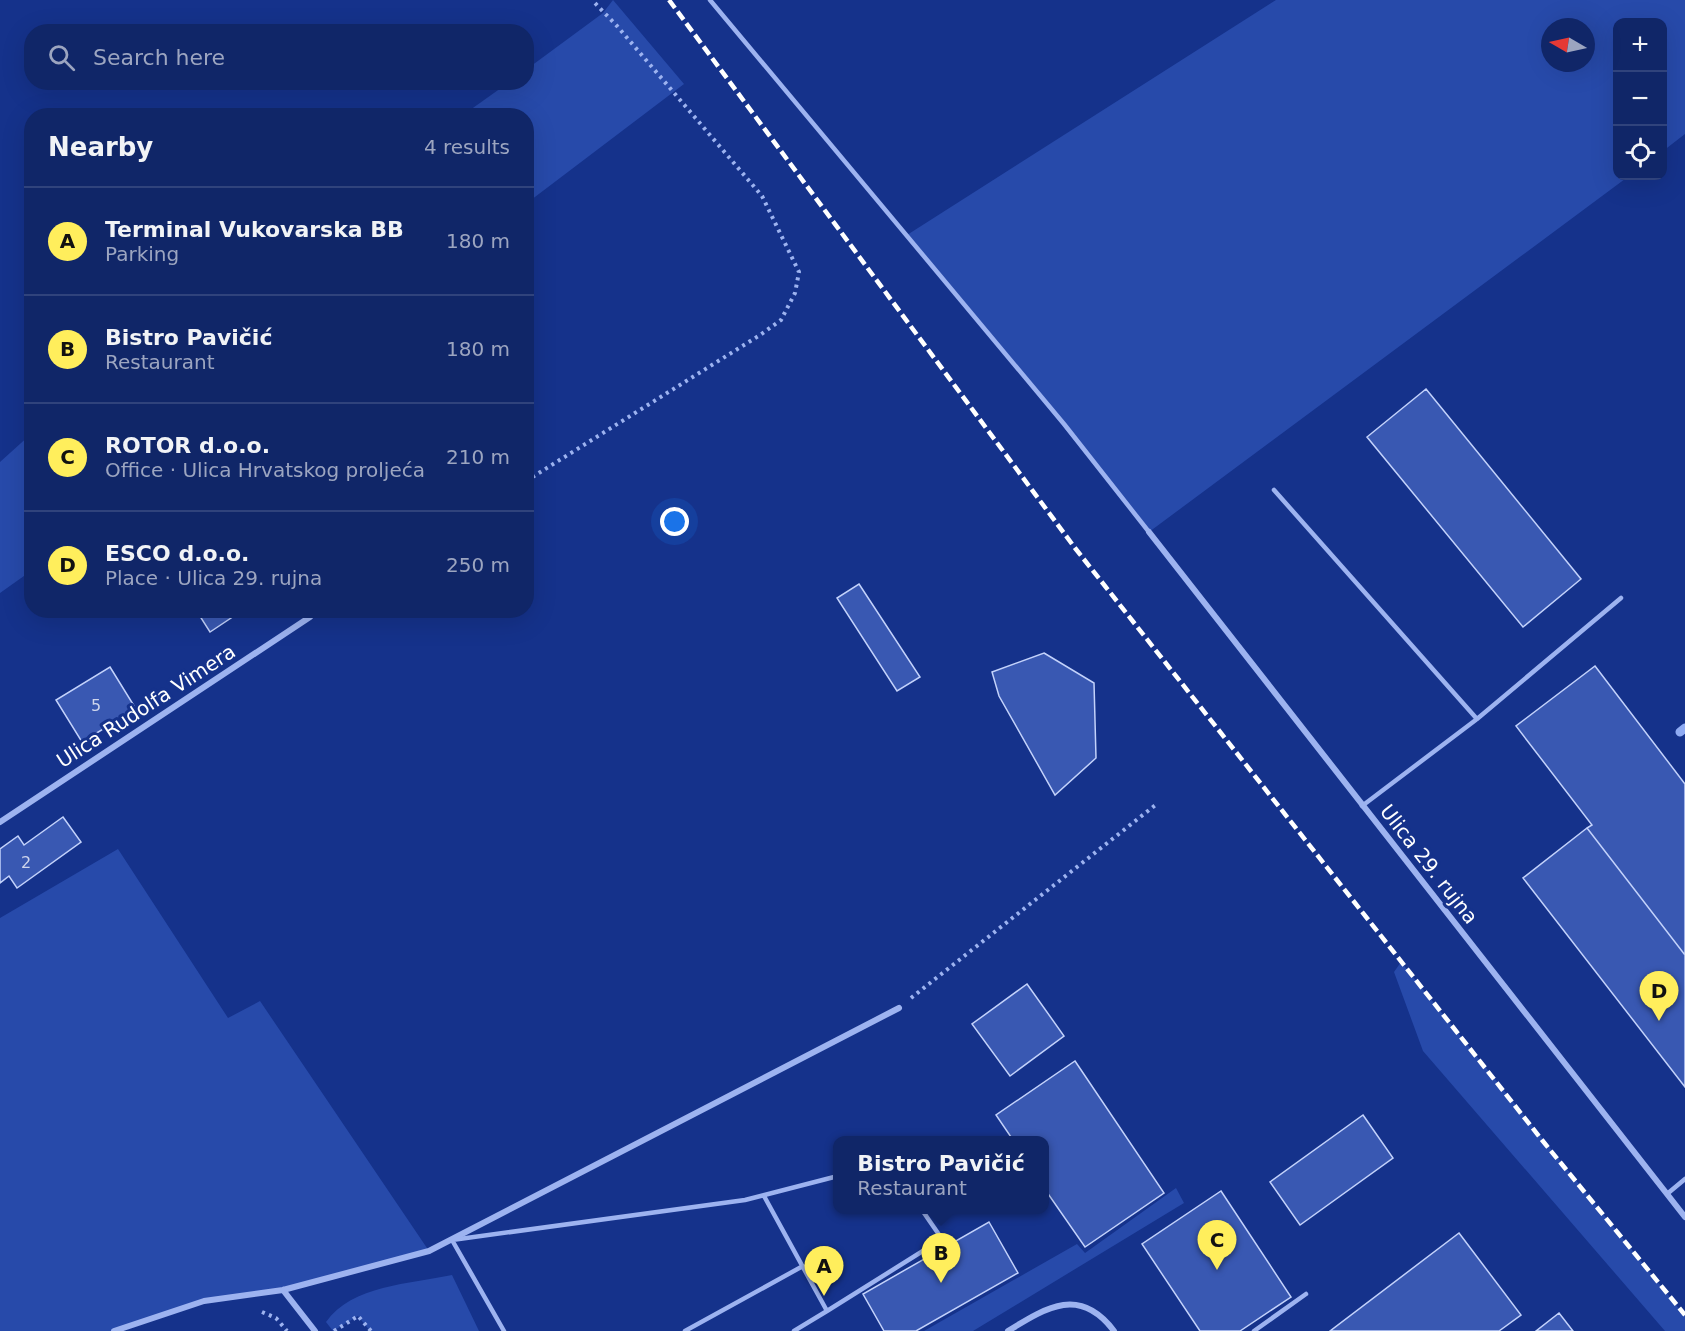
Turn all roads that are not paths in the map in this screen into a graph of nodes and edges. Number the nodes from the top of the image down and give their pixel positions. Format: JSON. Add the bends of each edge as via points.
{"nodes":[{"id":1,"x":710,"y":0,"type":"edge"},
{"id":2,"x":1274,"y":490,"type":"dead end"},
{"id":3,"x":1149,"y":532,"type":"joint"},
{"id":4,"x":1621,"y":598,"type":"dead end"},
{"id":5,"x":308,"y":618,"type":"edge"},
{"id":6,"x":1477,"y":719,"type":"junction"},
{"id":7,"x":1362,"y":806,"type":"junction"},
{"id":8,"x":0,"y":822,"type":"edge"},
{"id":9,"x":899,"y":1008,"type":"road end"},
{"id":10,"x":833,"y":1177,"type":"edge"},
{"id":11,"x":1685,"y":1179,"type":"edge"},
{"id":12,"x":1667,"y":1194,"type":"junction"},
{"id":13,"x":764,"y":1196,"type":"junction"},
{"id":14,"x":925,"y":1214,"type":"edge"},
{"id":15,"x":1685,"y":1217,"type":"edge"},
{"id":16,"x":452,"y":1240,"type":"junction"},
{"id":17,"x":803,"y":1266,"type":"junction"},
{"id":18,"x":283,"y":1290,"type":"junction"},
{"id":19,"x":1306,"y":1294,"type":"dead end"},
{"id":20,"x":827,"y":1311,"type":"junction"},
{"id":21,"x":114,"y":1331,"type":"edge"},
{"id":22,"x":315,"y":1331,"type":"edge"},
{"id":23,"x":504,"y":1331,"type":"edge"},
{"id":24,"x":685,"y":1331,"type":"edge"},
{"id":25,"x":794,"y":1331,"type":"edge"},
{"id":26,"x":1008,"y":1331,"type":"edge"},
{"id":27,"x":1114,"y":1331,"type":"edge"},
{"id":28,"x":1254,"y":1331,"type":"edge"}],
"edges":[{"from":1,"to":3,"type":"lane","via":[[1064,424]]},
{"from":2,"to":6,"type":"lane"},
{"from":3,"to":7,"type":"street","name":"Ulica 29. rujna"},
{"from":4,"to":6,"type":"lane"},
{"from":5,"to":8,"type":"street","name":"Ulica Rudolfa Vimera"},
{"from":6,"to":7,"type":"lane"},
{"from":7,"to":12,"type":"street","name":"Ulica 29. rujna"},
{"from":9,"to":16,"type":"street"},
{"from":10,"to":13,"type":"lane"},
{"from":11,"to":12,"type":"lane"},
{"from":12,"to":15,"type":"street","name":"Ulica 29. rujna"},
{"from":13,"to":16,"type":"lane"},
{"from":13,"to":17,"type":"lane"},
{"from":14,"to":20,"type":"lane","via":[[942,1239]]},
{"from":16,"to":18,"type":"street","via":[[429,1251]]},
{"from":16,"to":23,"type":"lane"},
{"from":17,"to":20,"type":"lane"},
{"from":17,"to":24,"type":"lane"},
{"from":18,"to":21,"type":"street","via":[[204,1301]]},
{"from":18,"to":22,"type":"street"},
{"from":19,"to":28,"type":"lane"},
{"from":20,"to":25,"type":"lane"},
{"from":26,"to":27,"type":"street","via":[[1047,1307],[1077,1303],[1106,1320]]}]}
